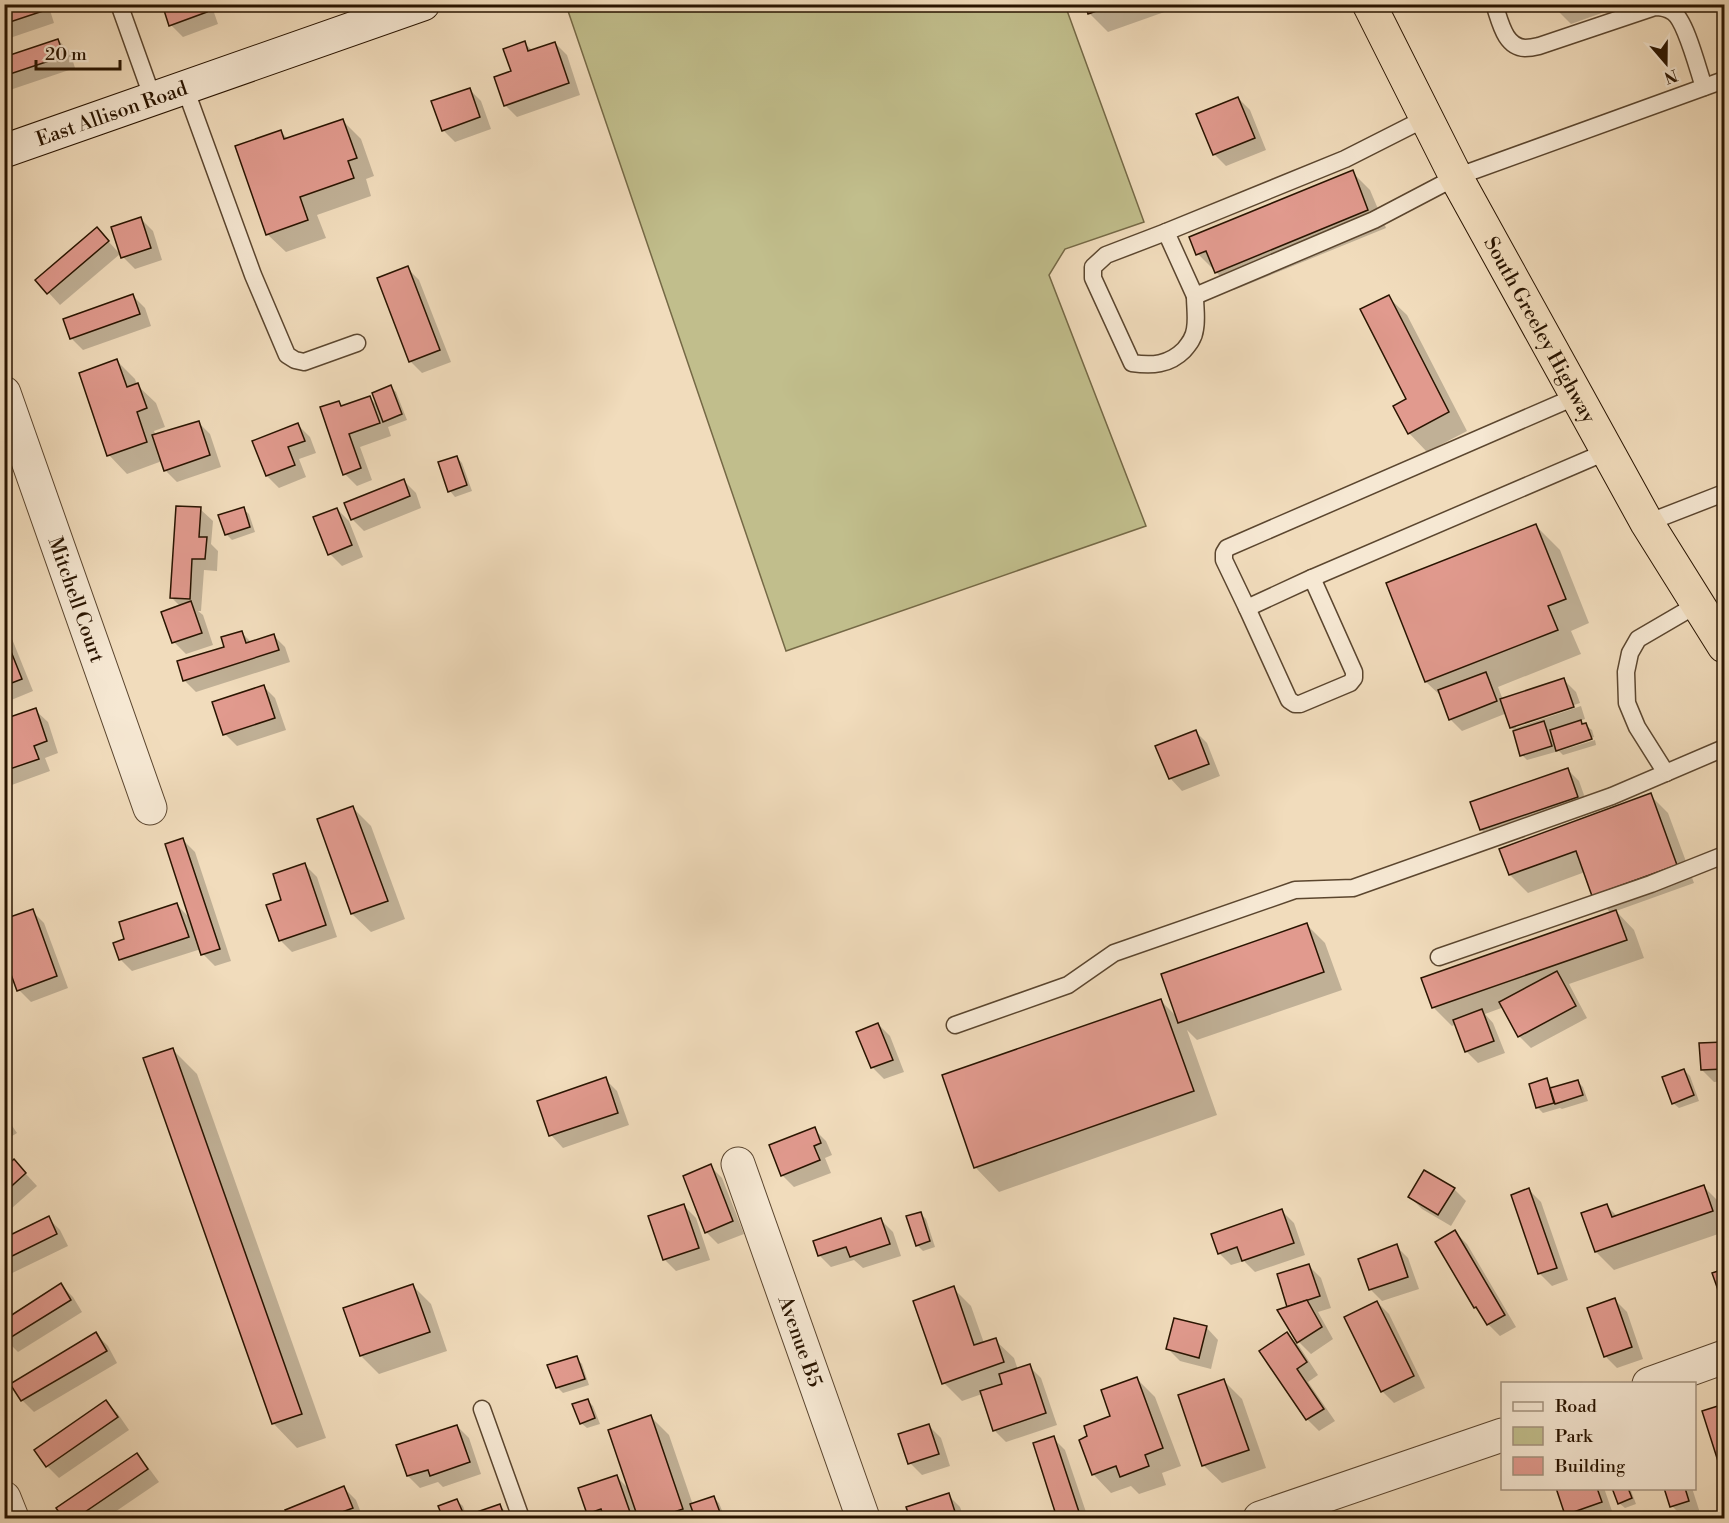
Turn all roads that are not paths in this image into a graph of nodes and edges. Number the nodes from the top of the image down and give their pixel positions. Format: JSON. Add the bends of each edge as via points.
{"nodes":[{"id":1,"x":119,"y":4,"type":"edge"},
{"id":2,"x":423,"y":4,"type":"edge"},
{"id":3,"x":1369,"y":4,"type":"edge"},
{"id":4,"x":1494,"y":4,"type":"edge"},
{"id":5,"x":362,"y":15,"type":"edge"},
{"id":6,"x":1725,"y":80,"type":"edge"},
{"id":7,"x":1704,"y":87,"type":"junction"},
{"id":8,"x":185,"y":88,"type":"junction"},
{"id":9,"x":153,"y":99,"type":"junction"},
{"id":10,"x":1426,"y":118,"type":"junction"},
{"id":11,"x":4,"y":151,"type":"edge"},
{"id":12,"x":1456,"y":177,"type":"junction"},
{"id":13,"x":1166,"y":232,"type":"junction"},
{"id":14,"x":1195,"y":296,"type":"junction"},
{"id":15,"x":357,"y":344,"type":"dead end"},
{"id":16,"x":4,"y":393,"type":"edge"},
{"id":17,"x":1577,"y":396,"type":"junction"},
{"id":18,"x":1608,"y":451,"type":"junction"},
{"id":19,"x":1725,"y":493,"type":"edge"},
{"id":20,"x":1647,"y":523,"type":"junction"},
{"id":21,"x":1312,"y":578,"type":"junction"},
{"id":22,"x":1698,"y":604,"type":"junction"},
{"id":23,"x":1247,"y":608,"type":"junction"},
{"id":24,"x":1725,"y":646,"type":"edge"},
{"id":25,"x":1725,"y":748,"type":"edge"},
{"id":26,"x":1666,"y":773,"type":"junction"},
{"id":27,"x":150,"y":808,"type":"dead end"},
{"id":28,"x":1725,"y":855,"type":"edge"},
{"id":29,"x":1439,"y":957,"type":"dead end"},
{"id":30,"x":955,"y":1025,"type":"dead end"},
{"id":31,"x":738,"y":1164,"type":"dead end"},
{"id":32,"x":1725,"y":1357,"type":"edge"},
{"id":33,"x":1652,"y":1382,"type":"edge"},
{"id":34,"x":482,"y":1409,"type":"dead end"},
{"id":35,"x":1501,"y":1436,"type":"edge"},
{"id":36,"x":4,"y":1498,"type":"edge"},
{"id":37,"x":12,"y":1518,"type":"edge"},
{"id":38,"x":521,"y":1518,"type":"edge"},
{"id":39,"x":863,"y":1518,"type":"edge"},
{"id":40,"x":1260,"y":1518,"type":"edge"}],
"edges":[{"from":1,"to":9,"type":"lane"},
{"from":2,"to":5,"type":"street","name":"East Allison Road"},
{"from":3,"to":10,"type":"highway","name":"South Greeley Highway"},
{"from":4,"to":7,"type":"lane","via":[[1504,33],[1511,43],[1523,48],[1655,7],[1666,8],[1683,24]]},
{"from":5,"to":8,"type":"street","name":"East Allison Road"},
{"from":6,"to":7,"type":"lane"},
{"from":7,"to":12,"type":"lane"},
{"from":8,"to":9,"type":"street","name":"East Allison Road"},
{"from":8,"to":15,"type":"lane","via":[[287,356],[304,362]]},
{"from":9,"to":11,"type":"street","name":"East Allison Road"},
{"from":10,"to":12,"type":"highway","name":"South Greeley Highway"},
{"from":10,"to":13,"type":"lane","via":[[1345,159]]},
{"from":12,"to":14,"type":"lane","via":[[1374,220]]},
{"from":12,"to":17,"type":"highway","name":"South Greeley Highway"},
{"from":13,"to":14,"type":"lane"},
{"from":13,"to":14,"type":"lane","via":[[1106,255],[1094,267],[1093,278],[1132,363],[1149,366],[1177,357],[1191,342],[1196,328]]},
{"from":16,"to":27,"type":"street","name":"Mitchell Court"},
{"from":17,"to":18,"type":"highway","name":"South Greeley Highway"},
{"from":17,"to":23,"type":"lane","via":[[1227,548],[1224,560]]},
{"from":18,"to":20,"type":"highway","name":"South Greeley Highway"},
{"from":18,"to":21,"type":"lane"},
{"from":19,"to":20,"type":"lane"},
{"from":20,"to":22,"type":"highway","name":"South Greeley Highway"},
{"from":21,"to":23,"type":"lane"},
{"from":21,"to":23,"type":"lane","via":[[1354,672],[1350,683],[1300,704],[1289,700]]},
{"from":22,"to":24,"type":"highway","name":"South Greeley Highway"},
{"from":22,"to":26,"type":"lane","via":[[1638,639],[1626,672],[1627,703]]},
{"from":25,"to":26,"type":"lane"},
{"from":26,"to":30,"type":"lane","via":[[1353,888],[1295,891],[1114,953],[1068,986]]},
{"from":28,"to":29,"type":"lane"},
{"from":31,"to":39,"type":"street","name":"Avenue B5"},
{"from":32,"to":33,"type":"street"},
{"from":34,"to":38,"type":"lane"},
{"from":35,"to":40,"type":"street"},
{"from":36,"to":37,"type":"street"}]}
